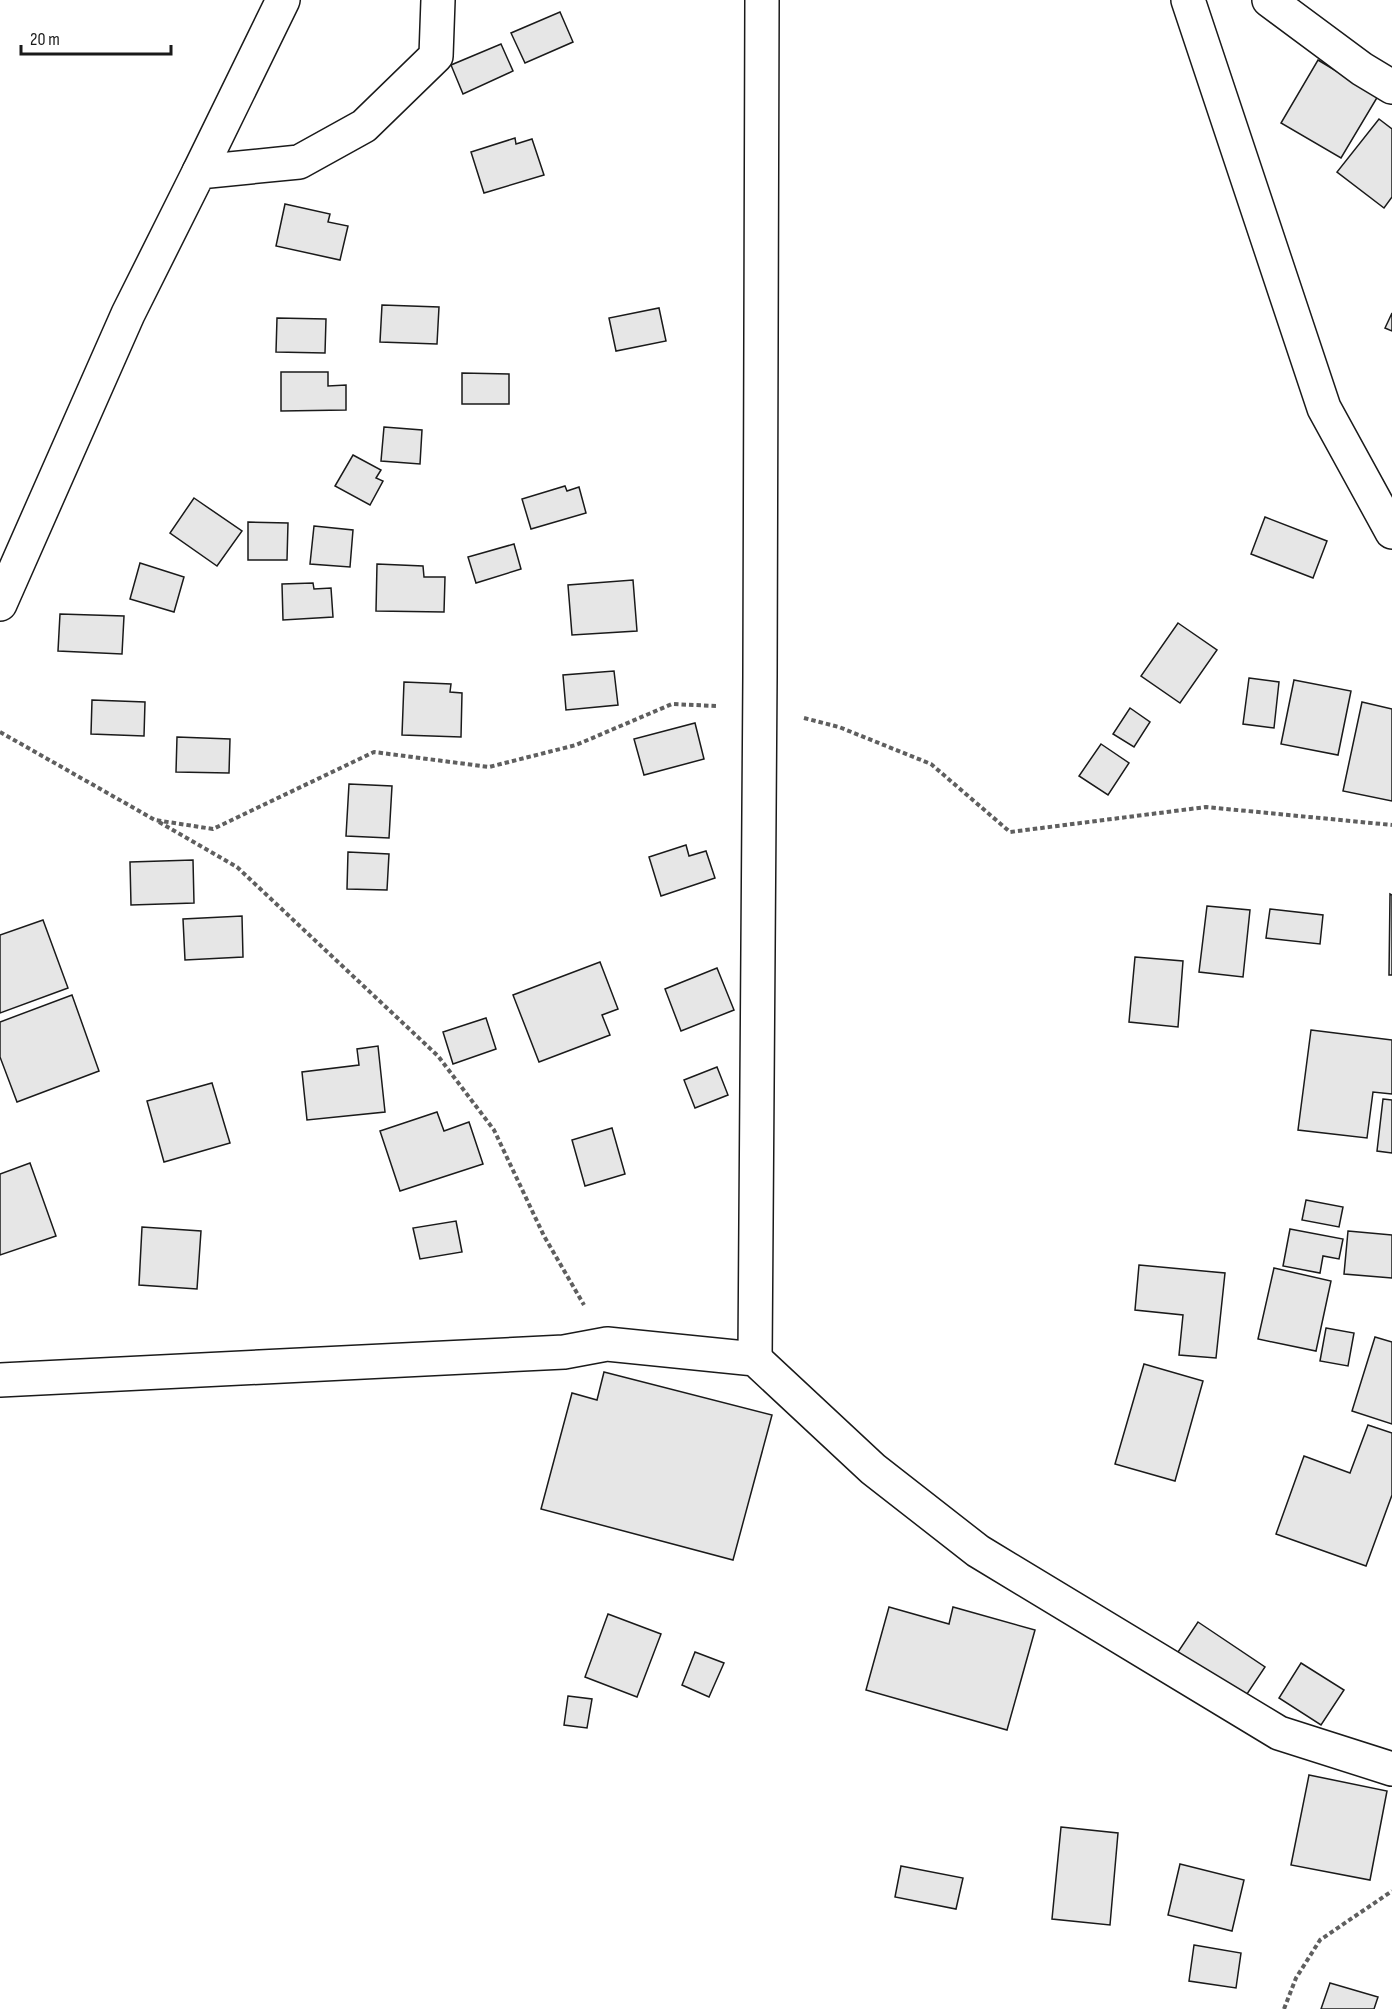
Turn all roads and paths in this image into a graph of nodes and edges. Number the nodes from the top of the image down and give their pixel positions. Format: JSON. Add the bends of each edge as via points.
{"nodes":[{"id":1,"x":283,"y":0,"type":"edge"},
{"id":2,"x":438,"y":0,"type":"edge"},
{"id":3,"x":762,"y":0,"type":"edge"},
{"id":4,"x":1188,"y":0,"type":"edge"},
{"id":5,"x":1269,"y":0,"type":"edge"},
{"id":6,"x":1392,"y":87,"type":"edge"},
{"id":7,"x":199,"y":172,"type":"junction"},
{"id":8,"x":1392,"y":532,"type":"edge"},
{"id":9,"x":0,"y":604,"type":"edge"},
{"id":10,"x":760,"y":708,"type":"junction"},
{"id":11,"x":0,"y":732,"type":"edge"},
{"id":12,"x":155,"y":820,"type":"junction"},
{"id":13,"x":1392,"y":825,"type":"edge"},
{"id":14,"x":607,"y":1344,"type":"junction"},
{"id":15,"x":755,"y":1359,"type":"junction"},
{"id":16,"x":0,"y":1380,"type":"edge"},
{"id":17,"x":1392,"y":1769,"type":"edge"},
{"id":18,"x":1392,"y":1891,"type":"edge"},
{"id":19,"x":1284,"y":2009,"type":"edge"}],
"edges":[{"from":1,"to":7,"type":"street"},
{"from":2,"to":7,"type":"street","via":[[436,56],[364,126],[299,162]]},
{"from":3,"to":10,"type":"street"},
{"from":4,"to":8,"type":"street","via":[[1324,408]]},
{"from":5,"to":6,"type":"street"},
{"from":7,"to":9,"type":"street","via":[[128,314]]},
{"from":10,"to":12,"type":"path","via":[[672,704],[576,745],[489,768],[374,752],[213,829]]},
{"from":10,"to":13,"type":"path","via":[[839,727],[931,764],[1010,832],[1206,807]]},
{"from":10,"to":15,"type":"street"},
{"from":11,"to":12,"type":"path"},
{"from":12,"to":14,"type":"path","via":[[237,867],[438,1056],[494,1130],[544,1236]]},
{"from":14,"to":15,"type":"street"},
{"from":14,"to":16,"type":"street","via":[[564,1352]]},
{"from":15,"to":17,"type":"street","via":[[873,1469],[978,1551],[1279,1733]]},
{"from":18,"to":19,"type":"path","via":[[1320,1940],[1296,1978]]}]}
